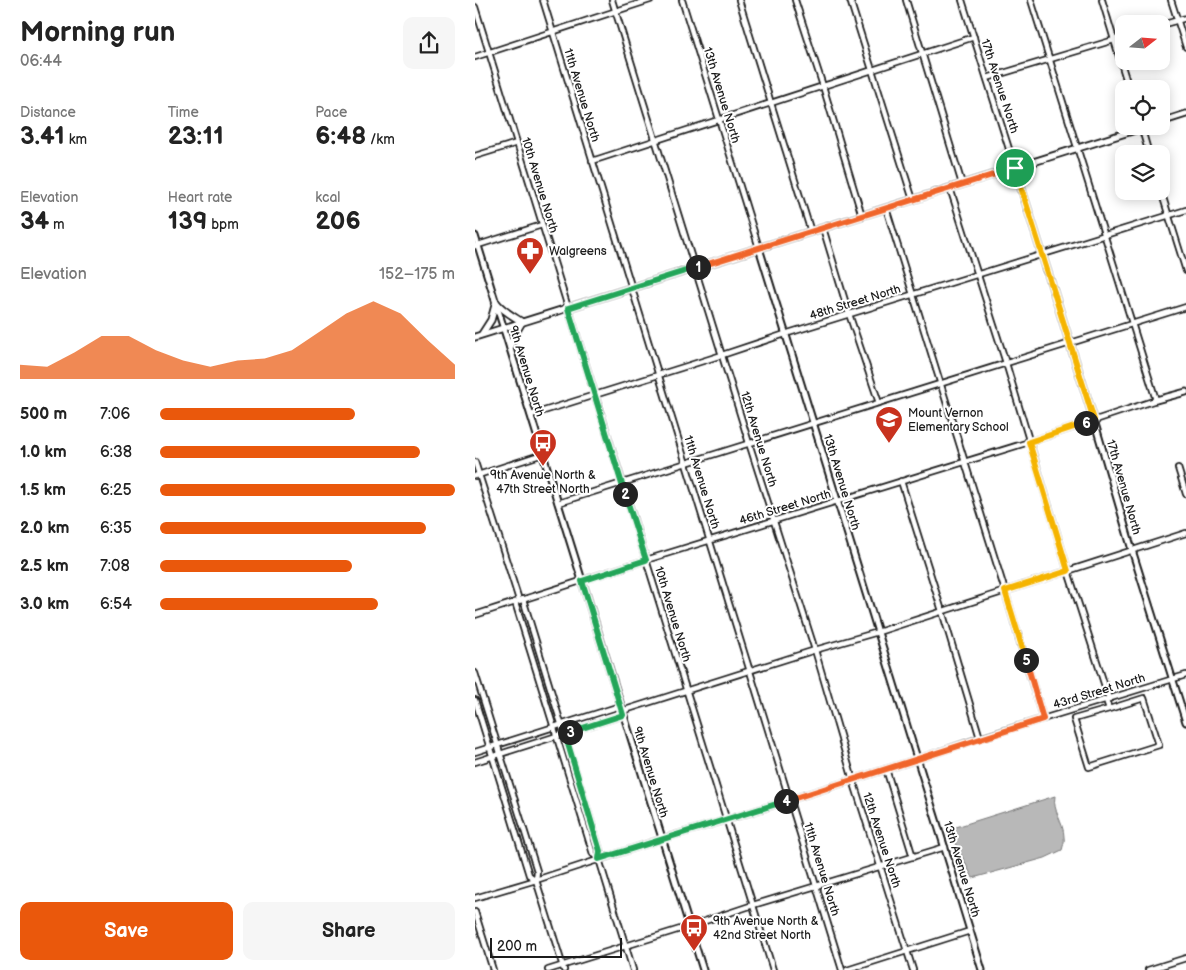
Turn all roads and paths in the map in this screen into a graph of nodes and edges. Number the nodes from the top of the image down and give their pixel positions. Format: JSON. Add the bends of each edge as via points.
{"nodes":[{"id":1,"x":543,"y":0,"type":"edge"},
{"id":2,"x":612,"y":0,"type":"edge"},
{"id":3,"x":650,"y":0,"type":"edge"},
{"id":4,"x":682,"y":0,"type":"edge"},
{"id":5,"x":739,"y":0,"type":"edge"},
{"id":6,"x":795,"y":0,"type":"edge"},
{"id":7,"x":850,"y":0,"type":"edge"},
{"id":8,"x":906,"y":0,"type":"edge"},
{"id":9,"x":962,"y":0,"type":"edge"},
{"id":10,"x":1031,"y":0,"type":"edge"},
{"id":11,"x":1102,"y":0,"type":"edge"},
{"id":12,"x":1171,"y":0,"type":"edge"},
{"id":13,"x":475,"y":7,"type":"edge"},
{"id":14,"x":615,"y":11,"type":"junction"},
{"id":15,"x":1186,"y":18,"type":"edge"},
{"id":16,"x":1178,"y":20,"type":"junction"},
{"id":17,"x":1170,"y":22,"type":"edge"},
{"id":18,"x":553,"y":32,"type":"junction"},
{"id":19,"x":974,"y":37,"type":"junction"},
{"id":20,"x":1114,"y":40,"type":"junction"},
{"id":21,"x":1186,"y":47,"type":"edge"},
{"id":22,"x":489,"y":52,"type":"junction"},
{"id":23,"x":923,"y":53,"type":"junction"},
{"id":24,"x":475,"y":57,"type":"edge"},
{"id":25,"x":1050,"y":59,"type":"junction"},
{"id":26,"x":871,"y":70,"type":"junction"},
{"id":27,"x":987,"y":78,"type":"junction"},
{"id":28,"x":1126,"y":80,"type":"edge"},
{"id":29,"x":823,"y":86,"type":"junction"},
{"id":30,"x":771,"y":103,"type":"junction"},
{"id":31,"x":1186,"y":114,"type":"edge"},
{"id":32,"x":1170,"y":119,"type":"edge"},
{"id":33,"x":719,"y":120,"type":"junction"},
{"id":34,"x":1117,"y":135,"type":"edge"},
{"id":35,"x":656,"y":140,"type":"junction"},
{"id":36,"x":517,"y":143,"type":"junction"},
{"id":37,"x":1077,"y":148,"type":"junction"},
{"id":38,"x":475,"y":156,"type":"edge"},
{"id":39,"x":592,"y":161,"type":"junction"},
{"id":40,"x":1015,"y":168,"type":"junction"},
{"id":41,"x":963,"y":184,"type":"junction"},
{"id":42,"x":950,"y":188,"type":"junction"},
{"id":43,"x":913,"y":200,"type":"junction"},
{"id":44,"x":1164,"y":200,"type":"edge"},
{"id":45,"x":886,"y":208,"type":"junction"},
{"id":46,"x":1186,"y":210,"type":"edge"},
{"id":47,"x":862,"y":216,"type":"junction"},
{"id":48,"x":1169,"y":216,"type":"junction"},
{"id":49,"x":543,"y":225,"type":"junction"},
{"id":50,"x":823,"y":228,"type":"junction"},
{"id":51,"x":811,"y":232,"type":"junction"},
{"id":52,"x":1105,"y":235,"type":"junction"},
{"id":53,"x":475,"y":236,"type":"edge"},
{"id":54,"x":477,"y":246,"type":"edge"},
{"id":55,"x":759,"y":248,"type":"junction"},
{"id":56,"x":1042,"y":255,"type":"junction"},
{"id":57,"x":695,"y":268,"type":"junction"},
{"id":58,"x":1186,"y":271,"type":"edge"},
{"id":59,"x":978,"y":275,"type":"junction"},
{"id":60,"x":632,"y":288,"type":"junction"},
{"id":61,"x":914,"y":294,"type":"junction"},
{"id":62,"x":496,"y":302,"type":"junction"},
{"id":63,"x":1186,"y":307,"type":"edge"},
{"id":64,"x":568,"y":308,"type":"junction"},
{"id":65,"x":849,"y":314,"type":"junction"},
{"id":66,"x":522,"y":322,"type":"junction"},
{"id":67,"x":1132,"y":324,"type":"junction"},
{"id":68,"x":504,"y":328,"type":"junction"},
{"id":69,"x":785,"y":334,"type":"junction"},
{"id":70,"x":478,"y":336,"type":"edge"},
{"id":71,"x":1069,"y":343,"type":"junction"},
{"id":72,"x":510,"y":347,"type":"junction"},
{"id":73,"x":722,"y":355,"type":"junction"},
{"id":74,"x":1006,"y":363,"type":"junction"},
{"id":75,"x":658,"y":375,"type":"junction"},
{"id":76,"x":941,"y":383,"type":"junction"},
{"id":77,"x":1186,"y":392,"type":"edge"},
{"id":78,"x":595,"y":395,"type":"junction"},
{"id":79,"x":1156,"y":400,"type":"junction"},
{"id":80,"x":879,"y":403,"type":"junction"},
{"id":81,"x":531,"y":415,"type":"junction"},
{"id":82,"x":1094,"y":420,"type":"junction"},
{"id":83,"x":813,"y":424,"type":"junction"},
{"id":84,"x":1029,"y":442,"type":"junction"},
{"id":85,"x":749,"y":443,"type":"junction"},
{"id":86,"x":543,"y":454,"type":"junction"},
{"id":87,"x":475,"y":462,"type":"edge"},
{"id":88,"x":965,"y":462,"type":"junction"},
{"id":89,"x":686,"y":463,"type":"junction"},
{"id":90,"x":1178,"y":468,"type":"dead end"},
{"id":91,"x":477,"y":475,"type":"edge"},
{"id":92,"x":901,"y":481,"type":"junction"},
{"id":93,"x":622,"y":483,"type":"junction"},
{"id":94,"x":1186,"y":494,"type":"edge"},
{"id":95,"x":837,"y":501,"type":"junction"},
{"id":96,"x":558,"y":503,"type":"junction"},
{"id":97,"x":774,"y":520,"type":"junction"},
{"id":98,"x":1186,"y":533,"type":"edge"},
{"id":99,"x":710,"y":540,"type":"junction"},
{"id":100,"x":1132,"y":550,"type":"junction"},
{"id":101,"x":646,"y":560,"type":"junction"},
{"id":102,"x":1068,"y":571,"type":"junction"},
{"id":103,"x":582,"y":581,"type":"junction"},
{"id":104,"x":1005,"y":591,"type":"junction"},
{"id":105,"x":519,"y":601,"type":"junction"},
{"id":106,"x":942,"y":611,"type":"junction"},
{"id":107,"x":475,"y":615,"type":"edge"},
{"id":108,"x":878,"y":632,"type":"junction"},
{"id":109,"x":815,"y":650,"type":"junction"},
{"id":110,"x":751,"y":670,"type":"junction"},
{"id":111,"x":475,"y":673,"type":"edge"},
{"id":112,"x":1186,"y":675,"type":"edge"},
{"id":113,"x":1173,"y":679,"type":"junction"},
{"id":114,"x":686,"y":690,"type":"junction"},
{"id":115,"x":475,"y":700,"type":"edge"},
{"id":116,"x":1108,"y":700,"type":"junction"},
{"id":117,"x":1109,"y":709,"type":"junction"},
{"id":118,"x":622,"y":711,"type":"junction"},
{"id":119,"x":1043,"y":719,"type":"junction"},
{"id":120,"x":1186,"y":722,"type":"edge"},
{"id":121,"x":562,"y":725,"type":"junction"},
{"id":122,"x":553,"y":727,"type":"junction"},
{"id":123,"x":565,"y":734,"type":"junction"},
{"id":124,"x":556,"y":736,"type":"junction"},
{"id":125,"x":980,"y":738,"type":"junction"},
{"id":126,"x":497,"y":745,"type":"junction"},
{"id":127,"x":490,"y":747,"type":"junction"},
{"id":128,"x":475,"y":752,"type":"edge"},
{"id":129,"x":501,"y":754,"type":"junction"},
{"id":130,"x":493,"y":756,"type":"junction"},
{"id":131,"x":918,"y":759,"type":"junction"},
{"id":132,"x":475,"y":762,"type":"edge"},
{"id":133,"x":886,"y":769,"type":"junction"},
{"id":134,"x":853,"y":780,"type":"junction"},
{"id":135,"x":790,"y":800,"type":"junction"},
{"id":136,"x":727,"y":820,"type":"junction"},
{"id":137,"x":662,"y":839,"type":"junction"},
{"id":138,"x":945,"y":847,"type":"junction"},
{"id":139,"x":913,"y":857,"type":"junction"},
{"id":140,"x":599,"y":859,"type":"junction"},
{"id":141,"x":880,"y":867,"type":"junction"},
{"id":142,"x":536,"y":880,"type":"junction"},
{"id":143,"x":817,"y":886,"type":"junction"},
{"id":144,"x":475,"y":898,"type":"edge"},
{"id":145,"x":753,"y":905,"type":"junction"},
{"id":146,"x":475,"y":912,"type":"edge"},
{"id":147,"x":690,"y":926,"type":"junction"},
{"id":148,"x":970,"y":931,"type":"junction"},
{"id":149,"x":625,"y":946,"type":"junction"},
{"id":150,"x":907,"y":952,"type":"junction"},
{"id":151,"x":1186,"y":958,"type":"edge"},
{"id":152,"x":563,"y":968,"type":"edge"},
{"id":153,"x":493,"y":970,"type":"edge"},
{"id":154,"x":548,"y":970,"type":"edge"},
{"id":155,"x":633,"y":970,"type":"edge"},
{"id":156,"x":703,"y":970,"type":"edge"},
{"id":157,"x":773,"y":970,"type":"edge"},
{"id":158,"x":843,"y":970,"type":"edge"},
{"id":159,"x":847,"y":970,"type":"edge"},
{"id":160,"x":913,"y":970,"type":"edge"},
{"id":161,"x":982,"y":970,"type":"edge"},
{"id":162,"x":1148,"y":970,"type":"edge"}],
"edges":[{"from":1,"to":18,"type":"street","name":"11th Avenue North"},
{"from":2,"to":14,"type":"street","name":"12th Avenue North"},
{"from":3,"to":14,"type":"street"},
{"from":4,"to":33,"type":"street","name":"13th Avenue North"},
{"from":5,"to":30,"type":"street"},
{"from":6,"to":29,"type":"street"},
{"from":7,"to":26,"type":"street"},
{"from":8,"to":23,"type":"street"},
{"from":9,"to":19,"type":"street","name":"17th Avenue North"},
{"from":10,"to":25,"type":"street"},
{"from":11,"to":20,"type":"street"},
{"from":12,"to":16,"type":"street"},
{"from":13,"to":22,"type":"street","name":"10th Avenue North"},
{"from":14,"to":18,"type":"street"},
{"from":14,"to":35,"type":"street","name":"12th Avenue North"},
{"from":15,"to":16,"type":"street"},
{"from":16,"to":17,"type":"street"},
{"from":16,"to":21,"type":"street"},
{"from":18,"to":22,"type":"street"},
{"from":18,"to":39,"type":"street","name":"11th Avenue North"},
{"from":19,"to":23,"type":"street"},
{"from":19,"to":27,"type":"street","name":"17th Avenue North"},
{"from":20,"to":25,"type":"street"},
{"from":20,"to":28,"type":"street"},
{"from":22,"to":24,"type":"street"},
{"from":22,"to":36,"type":"street","name":"10th Avenue North"},
{"from":23,"to":26,"type":"street"},
{"from":23,"to":41,"type":"street"},
{"from":25,"to":27,"type":"street"},
{"from":25,"to":37,"type":"street"},
{"from":26,"to":29,"type":"street"},
{"from":26,"to":43,"type":"street"},
{"from":27,"to":40,"type":"street","name":"17th Avenue North"},
{"from":29,"to":30,"type":"street"},
{"from":29,"to":47,"type":"street"},
{"from":30,"to":33,"type":"street"},
{"from":30,"to":51,"type":"street"},
{"from":31,"to":32,"type":"main road"},
{"from":33,"to":35,"type":"street"},
{"from":33,"to":55,"type":"street","name":"13th Avenue North"},
{"from":34,"to":37,"type":"main road"},
{"from":35,"to":39,"type":"street"},
{"from":35,"to":57,"type":"street","name":"12th Avenue North"},
{"from":36,"to":38,"type":"street"},
{"from":36,"to":49,"type":"street","name":"10th Avenue North"},
{"from":37,"to":40,"type":"main road"},
{"from":37,"to":52,"type":"street"},
{"from":39,"to":60,"type":"street","name":"11th Avenue North"},
{"from":40,"to":41,"type":"main road"},
{"from":40,"to":56,"type":"street","name":"17th Avenue North"},
{"from":41,"to":42,"type":"main road"},
{"from":42,"to":43,"type":"main road"},
{"from":42,"to":59,"type":"street"},
{"from":43,"to":45,"type":"main road"},
{"from":44,"to":48,"type":"street"},
{"from":45,"to":47,"type":"main road"},
{"from":45,"to":61,"type":"street"},
{"from":46,"to":48,"type":"street","name":"48th Street North"},
{"from":47,"to":50,"type":"main road"},
{"from":48,"to":52,"type":"street","name":"48th Street North"},
{"from":48,"to":58,"type":"street"},
{"from":49,"to":54,"type":"street"},
{"from":49,"to":64,"type":"street","name":"10th Avenue North"},
{"from":50,"to":51,"type":"main road"},
{"from":50,"to":65,"type":"street"},
{"from":51,"to":55,"type":"main road"},
{"from":52,"to":56,"type":"street","name":"48th Street North"},
{"from":52,"to":67,"type":"street"},
{"from":53,"to":54,"type":"street","name":"9th Avenue North"},
{"from":54,"to":62,"type":"street","name":"9th Avenue North"},
{"from":55,"to":57,"type":"main road"},
{"from":55,"to":69,"type":"street","name":"13th Avenue North"},
{"from":56,"to":59,"type":"street","name":"48th Street North"},
{"from":56,"to":71,"type":"street","name":"17th Avenue North"},
{"from":57,"to":60,"type":"main road"},
{"from":57,"to":73,"type":"street","name":"12th Avenue North"},
{"from":59,"to":61,"type":"street","name":"48th Street North"},
{"from":59,"to":74,"type":"street"},
{"from":60,"to":64,"type":"main road"},
{"from":60,"to":75,"type":"street","name":"11th Avenue North"},
{"from":61,"to":65,"type":"street","name":"48th Street North"},
{"from":61,"to":76,"type":"street"},
{"from":62,"to":66,"type":"main road"},
{"from":62,"to":68,"type":"street","name":"9th Avenue North"},
{"from":62,"to":70,"type":"main road","via":[[491,320]]},
{"from":63,"to":67,"type":"street"},
{"from":64,"to":66,"type":"main road"},
{"from":64,"to":78,"type":"street","name":"10th Avenue North"},
{"from":65,"to":69,"type":"street","name":"48th Street North"},
{"from":65,"to":80,"type":"street"},
{"from":66,"to":68,"type":"main road"},
{"from":66,"to":72,"type":"main road"},
{"from":67,"to":71,"type":"street"},
{"from":67,"to":79,"type":"street"},
{"from":68,"to":70,"type":"main road"},
{"from":68,"to":72,"type":"street","name":"9th Avenue North"},
{"from":69,"to":73,"type":"street","name":"48th Street North"},
{"from":69,"to":83,"type":"street","name":"13th Avenue North"},
{"from":71,"to":74,"type":"street"},
{"from":71,"to":82,"type":"street","name":"17th Avenue North"},
{"from":72,"to":81,"type":"street","name":"9th Avenue North"},
{"from":73,"to":75,"type":"street","name":"48th Street North"},
{"from":73,"to":85,"type":"street","name":"12th Avenue North"},
{"from":74,"to":76,"type":"street"},
{"from":74,"to":84,"type":"street"},
{"from":75,"to":78,"type":"street","name":"48th Street North"},
{"from":75,"to":89,"type":"street","name":"11th Avenue North"},
{"from":76,"to":80,"type":"street"},
{"from":76,"to":88,"type":"street"},
{"from":77,"to":79,"type":"street","name":"46th Street North"},
{"from":78,"to":81,"type":"street","name":"48th Street North"},
{"from":78,"to":93,"type":"street","name":"10th Avenue North"},
{"from":79,"to":82,"type":"street","name":"46th Street North"},
{"from":80,"to":83,"type":"street"},
{"from":81,"to":86,"type":"street","name":"9th Avenue North"},
{"from":82,"to":84,"type":"street","name":"46th Street North"},
{"from":82,"to":100,"type":"street","name":"17th Avenue North"},
{"from":83,"to":85,"type":"street"},
{"from":83,"to":95,"type":"street","name":"13th Avenue North"},
{"from":84,"to":88,"type":"street","name":"46th Street North"},
{"from":84,"to":102,"type":"street"},
{"from":85,"to":89,"type":"street"},
{"from":85,"to":97,"type":"street","name":"12th Avenue North"},
{"from":86,"to":91,"type":"street"},
{"from":86,"to":96,"type":"street","name":"9th Avenue North"},
{"from":87,"to":91,"type":"street"},
{"from":88,"to":92,"type":"street","name":"46th Street North"},
{"from":88,"to":104,"type":"street"},
{"from":89,"to":93,"type":"street"},
{"from":89,"to":99,"type":"street","name":"11th Avenue North"},
{"from":90,"to":94,"type":"street"},
{"from":91,"to":105,"type":"street"},
{"from":92,"to":95,"type":"street","name":"46th Street North"},
{"from":92,"to":106,"type":"street"},
{"from":93,"to":96,"type":"street"},
{"from":93,"to":101,"type":"street","name":"10th Avenue North"},
{"from":95,"to":97,"type":"street","name":"46th Street North"},
{"from":95,"to":108,"type":"street","name":"13th Avenue North"},
{"from":96,"to":103,"type":"street","name":"9th Avenue North"},
{"from":97,"to":99,"type":"street","name":"46th Street North"},
{"from":97,"to":109,"type":"street","name":"12th Avenue North"},
{"from":98,"to":100,"type":"street"},
{"from":99,"to":101,"type":"street","name":"46th Street North"},
{"from":99,"to":110,"type":"street","name":"11th Avenue North"},
{"from":100,"to":102,"type":"street"},
{"from":100,"to":113,"type":"street","name":"17th Avenue North"},
{"from":101,"to":103,"type":"street","name":"46th Street North"},
{"from":101,"to":114,"type":"street","name":"10th Avenue North"},
{"from":102,"to":104,"type":"street"},
{"from":102,"to":116,"type":"street"},
{"from":103,"to":105,"type":"street","name":"46th Street North"},
{"from":103,"to":118,"type":"street","name":"9th Avenue North"},
{"from":104,"to":106,"type":"street"},
{"from":104,"to":119,"type":"street"},
{"from":105,"to":107,"type":"street","name":"46th Street North"},
{"from":105,"to":121,"type":"street"},
{"from":105,"to":122,"type":"street"},
{"from":106,"to":108,"type":"street"},
{"from":106,"to":125,"type":"street"},
{"from":108,"to":109,"type":"street"},
{"from":108,"to":131,"type":"street","name":"13th Avenue North"},
{"from":109,"to":110,"type":"street"},
{"from":109,"to":134,"type":"street","name":"12th Avenue North"},
{"from":110,"to":114,"type":"street"},
{"from":110,"to":135,"type":"street","name":"11th Avenue North"},
{"from":111,"to":126,"type":"street"},
{"from":112,"to":113,"type":"street","name":"43rd Street North"},
{"from":113,"to":116,"type":"street","name":"43rd Street North"},
{"from":113,"to":120,"type":"street","name":"17th Avenue North"},
{"from":114,"to":118,"type":"street"},
{"from":114,"to":136,"type":"street","name":"10th Avenue North"},
{"from":115,"to":127,"type":"street"},
{"from":116,"to":117,"type":"street"},
{"from":116,"to":119,"type":"street","name":"43rd Street North"},
{"from":117,"to":117,"type":"street","via":[[1144,698],[1159,745],[1089,767],[1075,720]]},
{"from":118,"to":121,"type":"street"},
{"from":118,"to":123,"type":"street"},
{"from":118,"to":137,"type":"street","name":"9th Avenue North"},
{"from":119,"to":125,"type":"street","name":"43rd Street North"},
{"from":121,"to":122,"type":"street"},
{"from":121,"to":123,"type":"street"},
{"from":122,"to":124,"type":"street"},
{"from":122,"to":126,"type":"street"},
{"from":123,"to":124,"type":"street"},
{"from":123,"to":140,"type":"street","via":[[600,851]]},
{"from":124,"to":129,"type":"street"},
{"from":124,"to":140,"type":"street","via":[[593,854]]},
{"from":125,"to":131,"type":"street","name":"43rd Street North"},
{"from":126,"to":127,"type":"street"},
{"from":126,"to":129,"type":"street"},
{"from":127,"to":128,"type":"street"},
{"from":127,"to":130,"type":"street"},
{"from":129,"to":130,"type":"street"},
{"from":129,"to":142,"type":"street","via":[[537,871]]},
{"from":130,"to":132,"type":"street"},
{"from":130,"to":142,"type":"street","via":[[529,875]]},
{"from":131,"to":133,"type":"street","name":"43rd Street North"},
{"from":131,"to":138,"type":"street","name":"13th Avenue North"},
{"from":133,"to":134,"type":"street","name":"43rd Street North"},
{"from":133,"to":139,"type":"street"},
{"from":134,"to":135,"type":"street","name":"43rd Street North"},
{"from":134,"to":141,"type":"street","name":"12th Avenue North"},
{"from":135,"to":136,"type":"street","name":"43rd Street North"},
{"from":135,"to":143,"type":"street","name":"11th Avenue North"},
{"from":136,"to":137,"type":"street","name":"43rd Street North"},
{"from":136,"to":145,"type":"street","name":"10th Avenue North"},
{"from":137,"to":140,"type":"street","name":"43rd Street North"},
{"from":137,"to":147,"type":"street","name":"9th Avenue North"},
{"from":138,"to":139,"type":"street"},
{"from":138,"to":148,"type":"street","name":"13th Avenue North"},
{"from":139,"to":141,"type":"street"},
{"from":140,"to":142,"type":"street","name":"43rd Street North"},
{"from":140,"to":149,"type":"street"},
{"from":141,"to":143,"type":"street"},
{"from":141,"to":150,"type":"street","name":"12th Avenue North"},
{"from":142,"to":144,"type":"street","name":"43rd Street North"},
{"from":142,"to":152,"type":"street"},
{"from":143,"to":145,"type":"street"},
{"from":143,"to":158,"type":"street","name":"11th Avenue North"},
{"from":145,"to":147,"type":"street"},
{"from":145,"to":157,"type":"street","name":"10th Avenue North"},
{"from":146,"to":153,"type":"street"},
{"from":147,"to":149,"type":"street"},
{"from":147,"to":156,"type":"street","name":"9th Avenue North"},
{"from":148,"to":150,"type":"street"},
{"from":148,"to":161,"type":"street","name":"13th Avenue North"},
{"from":149,"to":152,"type":"street"},
{"from":149,"to":155,"type":"street"},
{"from":150,"to":159,"type":"street"},
{"from":150,"to":160,"type":"street","name":"12th Avenue North"},
{"from":151,"to":162,"type":"street"},
{"from":152,"to":154,"type":"street"}]}
